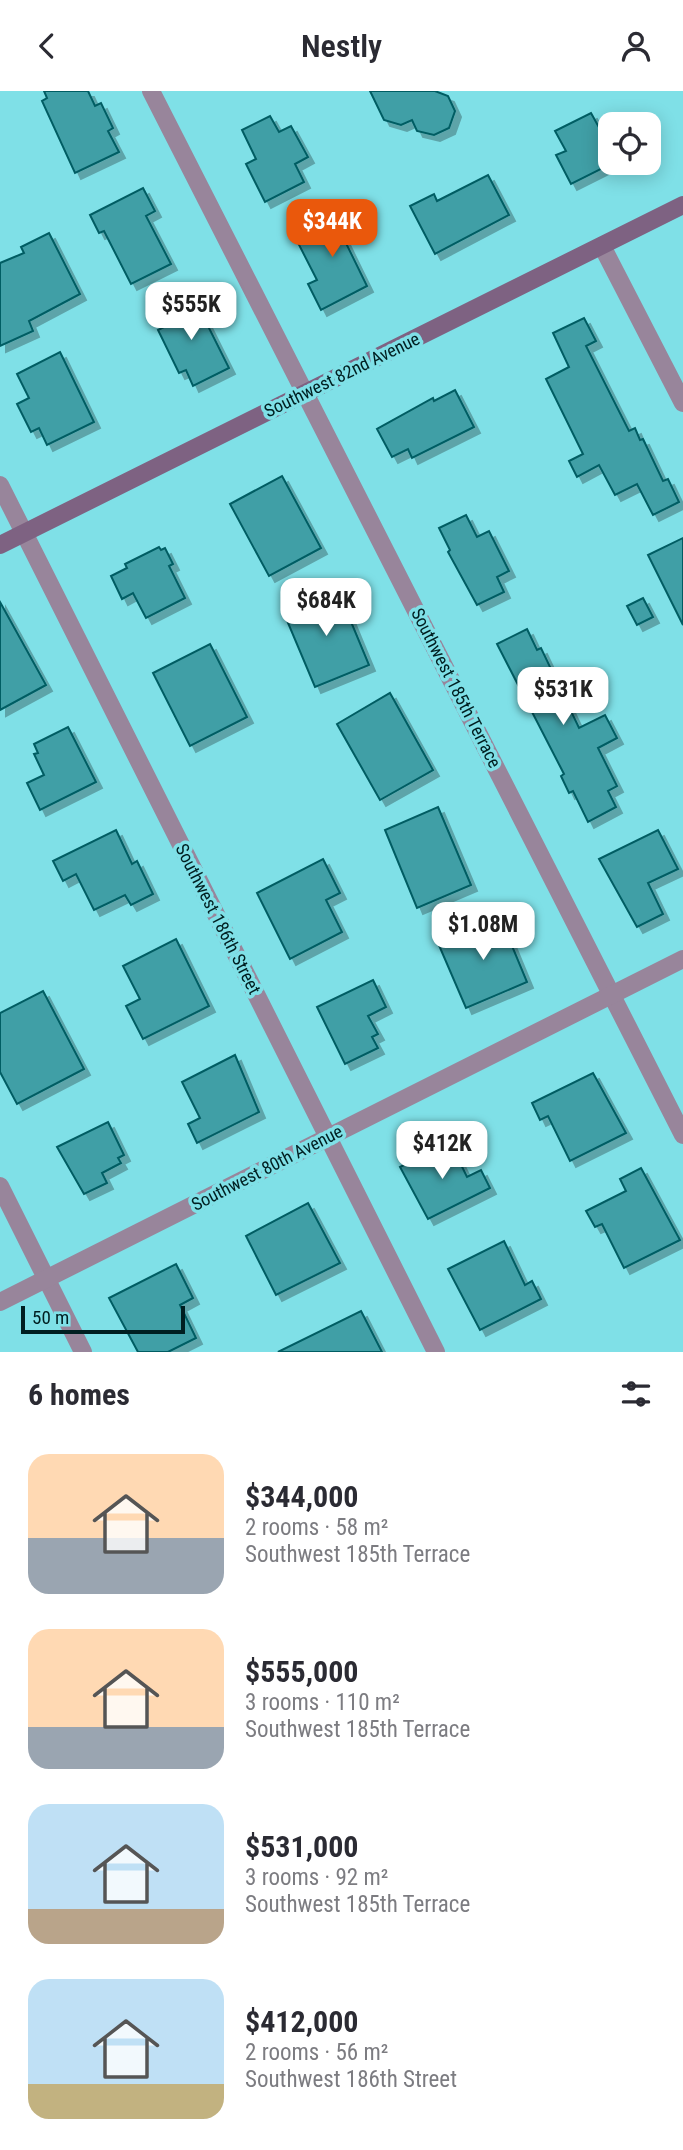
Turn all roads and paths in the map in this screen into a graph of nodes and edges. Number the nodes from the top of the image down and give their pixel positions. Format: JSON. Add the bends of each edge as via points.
{"nodes":[{"id":1,"x":151,"y":91,"type":"edge"},
{"id":2,"x":683,"y":205,"type":"edge"},
{"id":3,"x":602,"y":246,"type":"junction"},
{"id":4,"x":306,"y":393,"type":"junction"},
{"id":5,"x":683,"y":404,"type":"edge"},
{"id":6,"x":0,"y":485,"type":"edge"},
{"id":7,"x":24,"y":533,"type":"junction"},
{"id":8,"x":0,"y":545,"type":"edge"},
{"id":9,"x":683,"y":959,"type":"edge"},
{"id":10,"x":612,"y":995,"type":"junction"},
{"id":11,"x":683,"y":1135,"type":"edge"},
{"id":12,"x":327,"y":1138,"type":"junction"},
{"id":13,"x":0,"y":1186,"type":"edge"},
{"id":14,"x":47,"y":1279,"type":"junction"},
{"id":15,"x":0,"y":1301,"type":"edge"},
{"id":16,"x":83,"y":1352,"type":"edge"},
{"id":17,"x":436,"y":1352,"type":"edge"}],
"edges":[{"from":1,"to":4,"type":"street","name":"Southwest 185th Terrace"},
{"from":2,"to":3,"type":"street","name":"Southwest 82nd Avenue"},
{"from":3,"to":4,"type":"street","name":"Southwest 82nd Avenue"},
{"from":3,"to":5,"type":"street"},
{"from":4,"to":7,"type":"street","name":"Southwest 82nd Avenue"},
{"from":4,"to":10,"type":"street","name":"Southwest 185th Terrace"},
{"from":6,"to":7,"type":"street","name":"Southwest 186th Street"},
{"from":7,"to":8,"type":"street","name":"Southwest 82nd Avenue"},
{"from":7,"to":12,"type":"street","name":"Southwest 186th Street"},
{"from":9,"to":10,"type":"street","name":"Southwest 80th Avenue"},
{"from":10,"to":11,"type":"street","name":"Southwest 185th Terrace"},
{"from":10,"to":12,"type":"street","name":"Southwest 80th Avenue"},
{"from":12,"to":14,"type":"street","name":"Southwest 80th Avenue"},
{"from":12,"to":17,"type":"street","name":"Southwest 186th Street"},
{"from":13,"to":14,"type":"street"},
{"from":14,"to":15,"type":"street","name":"Southwest 80th Avenue"},
{"from":14,"to":16,"type":"street"}]}
